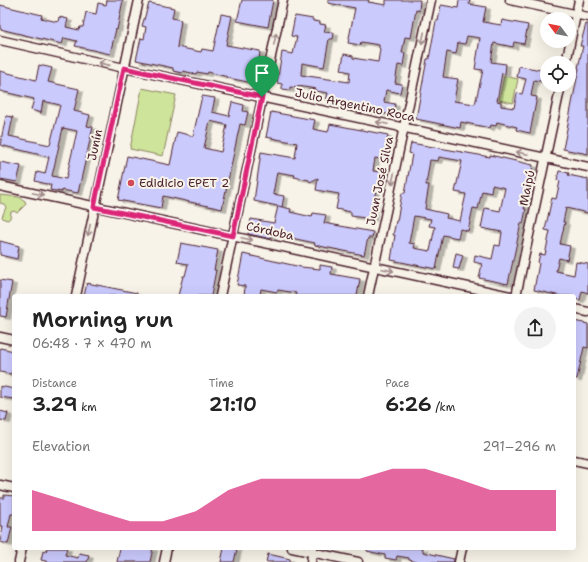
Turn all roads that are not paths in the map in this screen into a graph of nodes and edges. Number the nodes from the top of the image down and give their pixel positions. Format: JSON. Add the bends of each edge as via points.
{"nodes":[{"id":1,"x":139,"y":0,"type":"edge"},
{"id":2,"x":283,"y":0,"type":"edge"},
{"id":3,"x":431,"y":0,"type":"edge"},
{"id":4,"x":510,"y":0,"type":"edge"},
{"id":5,"x":579,"y":0,"type":"edge"},
{"id":6,"x":567,"y":12,"type":"edge"},
{"id":7,"x":576,"y":14,"type":"joint"},
{"id":8,"x":588,"y":17,"type":"edge"},
{"id":9,"x":0,"y":40,"type":"edge"},
{"id":10,"x":124,"y":68,"type":"junction"},
{"id":11,"x":560,"y":92,"type":"edge"},
{"id":12,"x":262,"y":97,"type":"junction"},
{"id":13,"x":404,"y":127,"type":"junction"},
{"id":14,"x":546,"y":158,"type":"junction"},
{"id":15,"x":588,"y":167,"type":"edge"},
{"id":16,"x":0,"y":186,"type":"edge"},
{"id":17,"x":94,"y":207,"type":"junction"},
{"id":18,"x":233,"y":236,"type":"junction"},
{"id":19,"x":374,"y":267,"type":"junction"},
{"id":20,"x":76,"y":294,"type":"edge"},
{"id":21,"x":220,"y":294,"type":"edge"},
{"id":22,"x":368,"y":294,"type":"edge"},
{"id":23,"x":501,"y":294,"type":"edge"},
{"id":24,"x":516,"y":294,"type":"edge"},
{"id":25,"x":576,"y":309,"type":"edge"},
{"id":26,"x":588,"y":312,"type":"edge"},
{"id":27,"x":0,"y":337,"type":"edge"},
{"id":28,"x":12,"y":340,"type":"edge"},
{"id":29,"x":576,"y":461,"type":"edge"},
{"id":30,"x":588,"y":464,"type":"edge"},
{"id":31,"x":0,"y":484,"type":"edge"},
{"id":32,"x":12,"y":487,"type":"edge"},
{"id":33,"x":22,"y":550,"type":"edge"},
{"id":34,"x":167,"y":550,"type":"edge"},
{"id":35,"x":313,"y":550,"type":"edge"},
{"id":36,"x":462,"y":550,"type":"edge"},
{"id":37,"x":19,"y":562,"type":"edge"},
{"id":38,"x":164,"y":562,"type":"edge"},
{"id":39,"x":310,"y":562,"type":"edge"},
{"id":40,"x":358,"y":562,"type":"edge"},
{"id":41,"x":459,"y":562,"type":"edge"}],
"edges":[{"from":1,"to":10,"type":"street","name":"Junín"},
{"from":12,"to":2,"type":"street","one_way":true},
{"from":3,"to":13,"type":"street","name":"Juan José Silva","one_way":true},
{"from":4,"to":6,"type":"street"},
{"from":5,"to":7,"type":"street"},
{"from":7,"to":8,"type":"street"},
{"from":10,"to":9,"type":"street","name":"Julio Argentino Roca","one_way":true},
{"from":10,"to":12,"type":"street","name":"Julio Argentino Roca"},
{"from":10,"to":17,"type":"street","name":"Junín"},
{"from":11,"to":14,"type":"street","name":"Maipú"},
{"from":13,"to":12,"type":"street","name":"Julio Argentino Roca","one_way":true},
{"from":12,"to":18,"type":"street"},
{"from":14,"to":13,"type":"street","name":"Julio Argentino Roca","one_way":true},
{"from":13,"to":19,"type":"street","name":"Juan José Silva","one_way":true},
{"from":14,"to":15,"type":"street","name":"Julio Argentino Roca"},
{"from":14,"to":24,"type":"street","name":"Maipú"},
{"from":16,"to":17,"type":"street","name":"Córdoba","one_way":true},
{"from":17,"to":18,"type":"street","name":"Córdoba"},
{"from":17,"to":20,"type":"street","name":"Junín","one_way":true},
{"from":18,"to":19,"type":"street","name":"Córdoba","one_way":true},
{"from":18,"to":21,"type":"street"},
{"from":19,"to":22,"type":"street","name":"Juan José Silva"},
{"from":19,"to":23,"type":"street","name":"Córdoba","one_way":true},
{"from":25,"to":26,"type":"street"},
{"from":27,"to":28,"type":"street"},
{"from":29,"to":30,"type":"street"},
{"from":31,"to":32,"type":"street"},
{"from":33,"to":37,"type":"street"},
{"from":34,"to":38,"type":"street"},
{"from":35,"to":39,"type":"street"},
{"from":35,"to":40,"type":"street"},
{"from":36,"to":41,"type":"street"}]}
